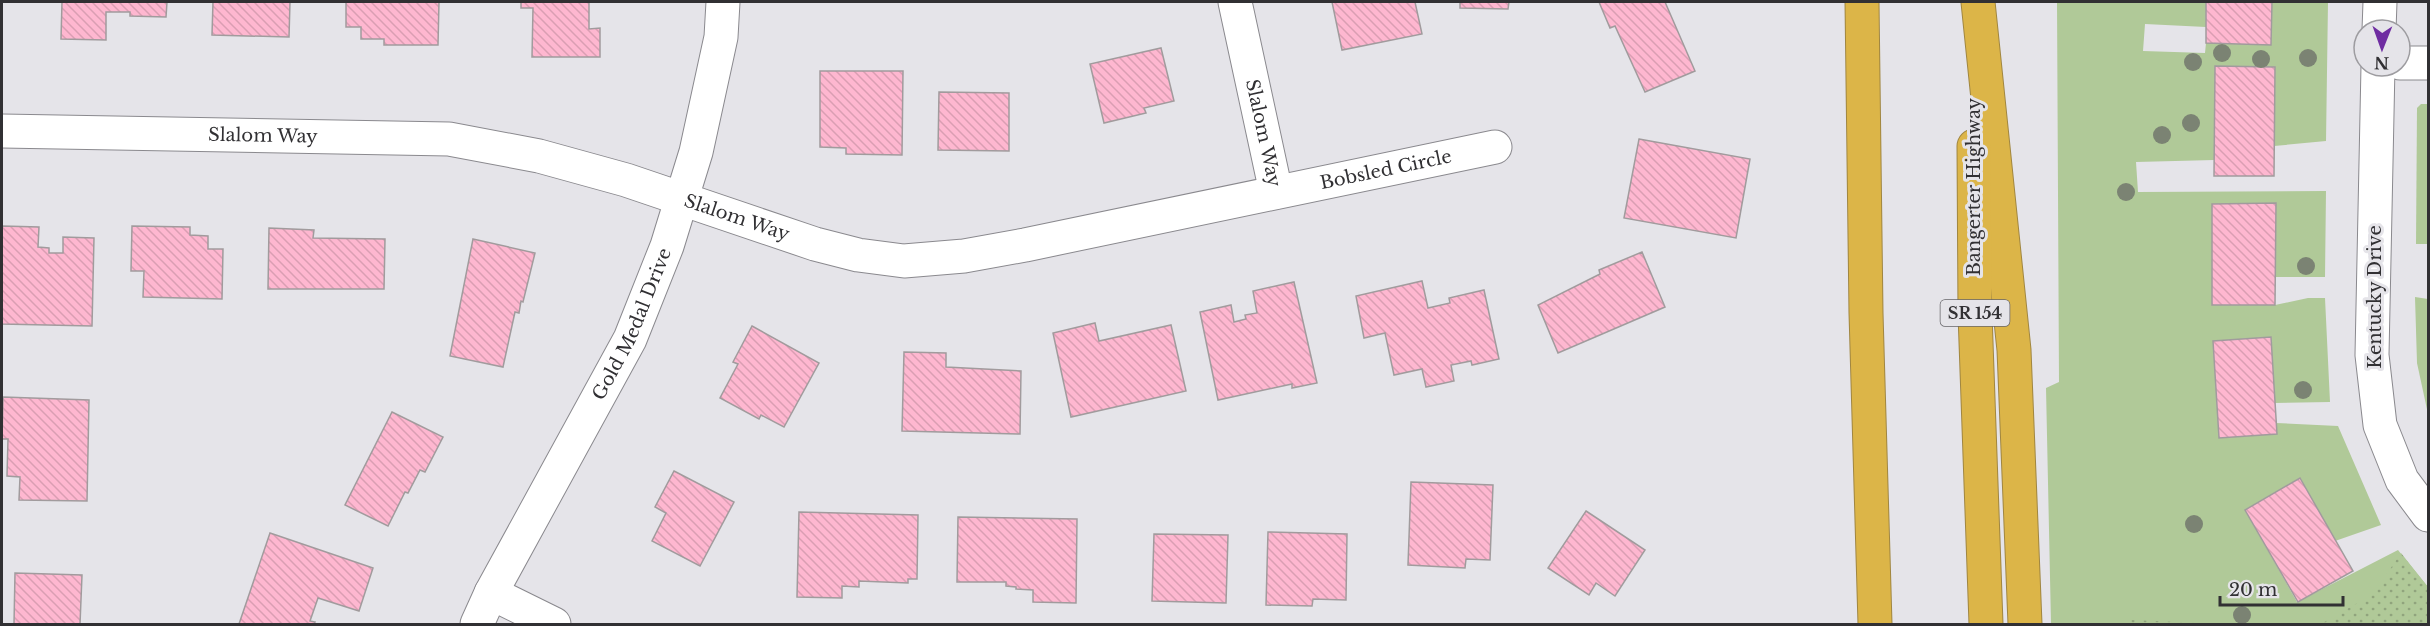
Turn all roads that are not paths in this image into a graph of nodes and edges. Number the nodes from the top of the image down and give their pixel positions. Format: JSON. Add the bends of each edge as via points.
{"nodes":[{"id":1,"x":723,"y":2,"type":"edge"},
{"id":2,"x":1234,"y":2,"type":"edge"},
{"id":3,"x":1862,"y":2,"type":"edge"},
{"id":4,"x":1973,"y":2,"type":"edge"},
{"id":5,"x":1978,"y":2,"type":"edge"},
{"id":6,"x":2380,"y":2,"type":"edge"},
{"id":7,"x":2379,"y":18,"type":"edge"},
{"id":8,"x":2412,"y":63,"type":"edge"},
{"id":9,"x":2428,"y":63,"type":"edge"},
{"id":10,"x":2378,"y":78,"type":"edge"},
{"id":11,"x":2,"y":131,"type":"edge"},
{"id":12,"x":1495,"y":147,"type":"dead end"},
{"id":13,"x":1276,"y":192,"type":"junction"},
{"id":14,"x":682,"y":199,"type":"junction"},
{"id":15,"x":2428,"y":515,"type":"edge"},
{"id":16,"x":490,"y":593,"type":"junction"},
{"id":17,"x":477,"y":624,"type":"edge"},
{"id":18,"x":554,"y":624,"type":"edge"},
{"id":19,"x":1875,"y":624,"type":"edge"},
{"id":20,"x":1986,"y":624,"type":"edge"},
{"id":21,"x":2025,"y":624,"type":"edge"}],
"edges":[{"from":1,"to":14,"type":"street","name":"Gold Medal Drive","via":[[719,49]]},
{"from":2,"to":13,"type":"street","name":"Slalom Way"},
{"from":3,"to":19,"type":"highway"},
{"from":4,"to":20,"type":"highway","name":"Bangerter Highway","number":"SR 154","via":[[1975,314]]},
{"from":5,"to":21,"type":"highway","via":[[2014,350]]},
{"from":6,"to":7,"type":"street"},
{"from":8,"to":9,"type":"street"},
{"from":10,"to":15,"type":"street","name":"Kentucky Drive","via":[[2372,355],[2380,425],[2402,480]]},
{"from":11,"to":14,"type":"street","name":"Slalom Way","via":[[449,139],[539,156]]},
{"from":12,"to":13,"type":"street","name":"Bobsled Circle"},
{"from":13,"to":14,"type":"street","name":"Slalom Way","via":[[1015,247],[904,261],[815,244]]},
{"from":14,"to":16,"type":"street","name":"Gold Medal Drive","via":[[668,246],[630,339]]},
{"from":16,"to":17,"type":"street","name":"Gold Medal Drive"},
{"from":16,"to":18,"type":"street"}]}
